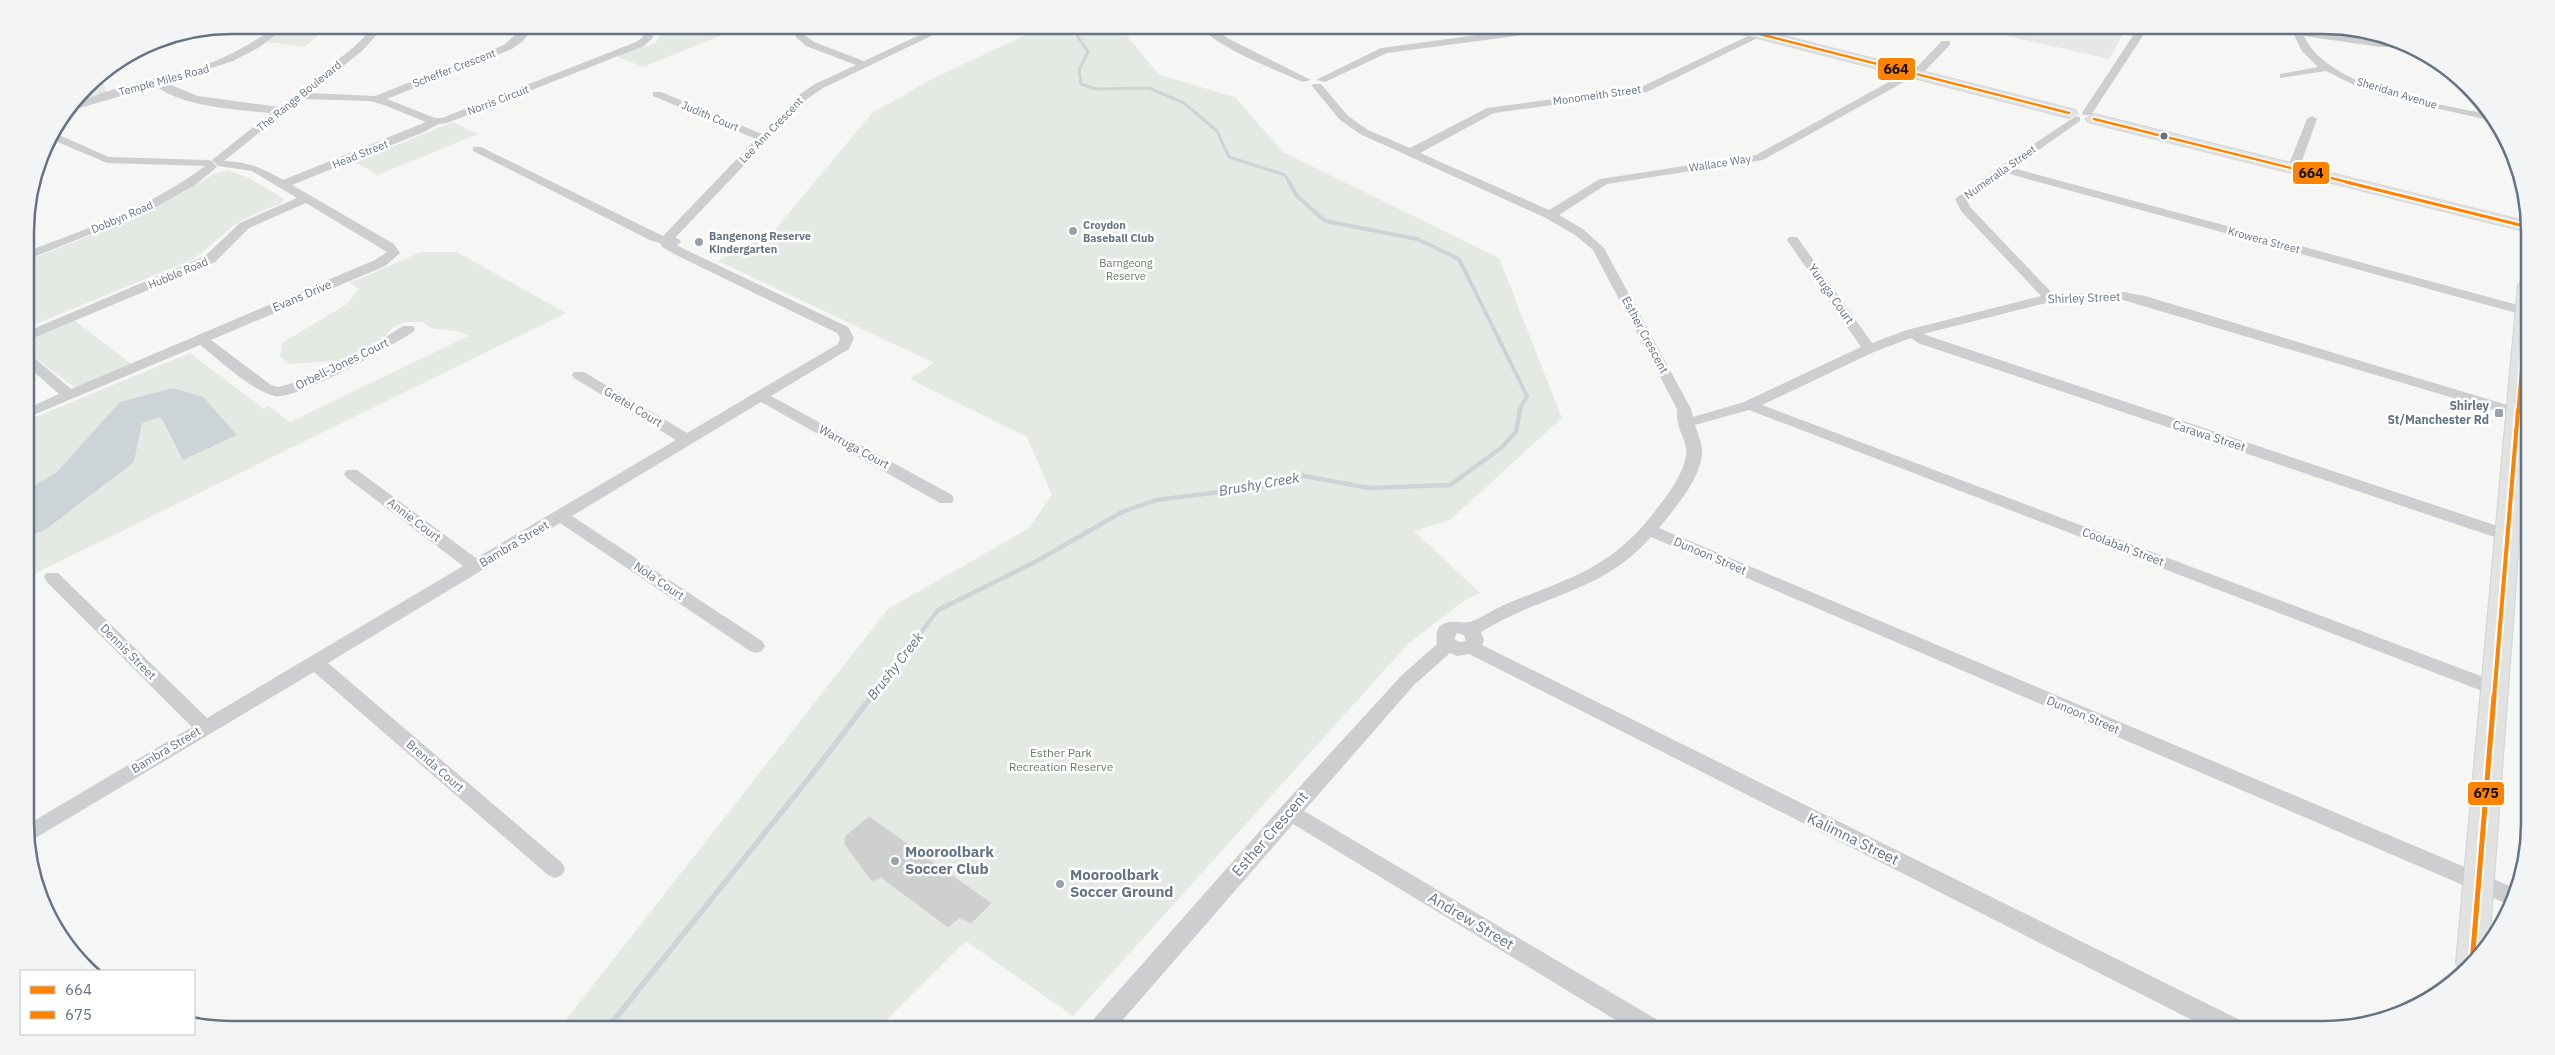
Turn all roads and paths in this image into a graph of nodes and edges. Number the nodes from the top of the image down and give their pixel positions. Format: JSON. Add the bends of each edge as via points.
{"nodes":[{"id":1,"x":272,"y":34,"type":"edge"},
{"id":2,"x":374,"y":34,"type":"edge"},
{"id":3,"x":522,"y":34,"type":"edge"},
{"id":4,"x":648,"y":34,"type":"edge"},
{"id":5,"x":930,"y":34,"type":"edge"},
{"id":6,"x":1214,"y":34,"type":"edge"},
{"id":7,"x":1516,"y":34,"type":"edge"},
{"id":8,"x":1760,"y":34,"type":"joint"},
{"id":9,"x":2139,"y":34,"type":"edge"},
{"id":10,"x":2298,"y":34,"type":"edge"},
{"id":11,"x":2327,"y":34,"type":"edge"},
{"id":12,"x":799,"y":35,"type":"dead end"},
{"id":13,"x":1946,"y":43,"type":"dead end"},
{"id":14,"x":2388,"y":44,"type":"edge"},
{"id":15,"x":866,"y":65,"type":"junction"},
{"id":16,"x":2327,"y":68,"type":"junction"},
{"id":17,"x":1912,"y":73,"type":"junction"},
{"id":18,"x":2284,"y":76,"type":"dead end"},
{"id":19,"x":158,"y":82,"type":"junction"},
{"id":20,"x":1315,"y":82,"type":"junction"},
{"id":21,"x":657,"y":94,"type":"dead end"},
{"id":22,"x":300,"y":95,"type":"junction"},
{"id":23,"x":379,"y":100,"type":"junction"},
{"id":24,"x":80,"y":105,"type":"edge"},
{"id":25,"x":250,"y":108,"type":"joint"},
{"id":26,"x":283,"y":108,"type":"junction"},
{"id":27,"x":2483,"y":115,"type":"edge"},
{"id":28,"x":2082,"y":116,"type":"junction"},
{"id":29,"x":2312,"y":119,"type":"dead end"},
{"id":30,"x":436,"y":121,"type":"junction"},
{"id":31,"x":57,"y":138,"type":"edge"},
{"id":32,"x":763,"y":138,"type":"junction"},
{"id":33,"x":477,"y":149,"type":"dead end"},
{"id":34,"x":1412,"y":152,"type":"junction"},
{"id":35,"x":215,"y":164,"type":"junction"},
{"id":36,"x":2003,"y":169,"type":"junction"},
{"id":37,"x":2294,"y":169,"type":"junction"},
{"id":38,"x":284,"y":184,"type":"junction"},
{"id":39,"x":308,"y":198,"type":"junction"},
{"id":40,"x":1550,"y":215,"type":"junction"},
{"id":41,"x":2521,"y":225,"type":"edge"},
{"id":42,"x":670,"y":240,"type":"junction"},
{"id":43,"x":1793,"y":240,"type":"dead end"},
{"id":44,"x":34,"y":252,"type":"edge"},
{"id":45,"x":2050,"y":298,"type":"junction"},
{"id":46,"x":2521,"y":310,"type":"edge"},
{"id":47,"x":408,"y":330,"type":"dead end"},
{"id":48,"x":34,"y":331,"type":"edge"},
{"id":49,"x":1912,"y":333,"type":"junction"},
{"id":50,"x":201,"y":339,"type":"junction"},
{"id":51,"x":1869,"y":349,"type":"junction"},
{"id":52,"x":34,"y":365,"type":"edge"},
{"id":53,"x":579,"y":375,"type":"dead end"},
{"id":54,"x":2521,"y":379,"type":"edge"},
{"id":55,"x":70,"y":396,"type":"junction"},
{"id":56,"x":761,"y":396,"type":"junction"},
{"id":57,"x":1749,"y":405,"type":"junction"},
{"id":58,"x":34,"y":411,"type":"edge"},
{"id":59,"x":2519,"y":413,"type":"junction"},
{"id":60,"x":1685,"y":423,"type":"junction"},
{"id":61,"x":688,"y":440,"type":"junction"},
{"id":62,"x":352,"y":474,"type":"dead end"},
{"id":63,"x":946,"y":499,"type":"dead end"},
{"id":64,"x":561,"y":516,"type":"junction"},
{"id":65,"x":1651,"y":531,"type":"junction"},
{"id":66,"x":2509,"y":536,"type":"junction"},
{"id":67,"x":476,"y":567,"type":"junction"},
{"id":68,"x":52,"y":577,"type":"dead end"},
{"id":69,"x":1470,"y":639,"type":"junction"},
{"id":70,"x":756,"y":646,"type":"dead end"},
{"id":71,"x":316,"y":663,"type":"junction"},
{"id":72,"x":2496,"y":689,"type":"junction"},
{"id":73,"x":204,"y":726,"type":"junction"},
{"id":74,"x":1289,"y":812,"type":"junction"},
{"id":75,"x":34,"y":831,"type":"edge"},
{"id":76,"x":555,"y":869,"type":"dead end"},
{"id":77,"x":2480,"y":883,"type":"junction"},
{"id":78,"x":2508,"y":895,"type":"edge"},
{"id":79,"x":2473,"y":953,"type":"edge"},
{"id":80,"x":1107,"y":1021,"type":"edge"},
{"id":81,"x":1638,"y":1021,"type":"edge"},
{"id":82,"x":2218,"y":1021,"type":"edge"}],
"edges":[{"from":1,"to":19,"type":"street","name":"Temple Miles Road","via":[[225,62]]},
{"from":2,"to":22,"type":"street","name":"The Range Boulevard"},
{"from":3,"to":23,"type":"street","name":"Scheffer Crescent","via":[[508,47]]},
{"from":4,"to":30,"type":"street","name":"Norris Circuit","via":[[640,44],[450,119]]},
{"from":5,"to":15,"type":"street","name":"Lee Ann Crescent"},
{"from":6,"to":20,"type":"street","name":"Esther Crescent"},
{"from":7,"to":20,"type":"street","via":[[1385,50]]},
{"from":8,"to":17,"type":"main road"},
{"from":8,"to":34,"type":"street","name":"Monomeith Street","via":[[1643,90],[1491,110]]},
{"from":9,"to":28,"type":"street"},
{"from":10,"to":16,"type":"street","name":"Sheridan Avenue","via":[[2308,52]]},
{"from":11,"to":14,"type":"street"},
{"from":12,"to":15,"type":"street","via":[[810,44]]},
{"from":13,"to":17,"type":"street"},
{"from":15,"to":32,"type":"street","name":"Lee Ann Crescent","via":[[810,92]]},
{"from":16,"to":18,"type":"street"},
{"from":16,"to":27,"type":"street","name":"Sheridan Avenue","via":[[2371,88]]},
{"from":17,"to":28,"type":"main road"},
{"from":17,"to":40,"type":"street","name":"Wallace Way","via":[[1759,158],[1604,181]]},
{"from":19,"to":24,"type":"street","name":"Temple Miles Road"},
{"from":19,"to":25,"type":"street","via":[[165,89]]},
{"from":20,"to":34,"type":"street","name":"Esther Crescent","via":[[1344,118],[1364,132]]},
{"from":21,"to":32,"type":"street","name":"Judith Court"},
{"from":22,"to":23,"type":"street"},
{"from":22,"to":26,"type":"street","name":"The Range Boulevard"},
{"from":23,"to":30,"type":"street"},
{"from":25,"to":26,"type":"street"},
{"from":26,"to":35,"type":"street","name":"The Range Boulevard"},
{"from":28,"to":36,"type":"street","name":"Numeralla Street"},
{"from":28,"to":37,"type":"main road"},
{"from":29,"to":37,"type":"street"},
{"from":30,"to":38,"type":"street","name":"Head Street"},
{"from":31,"to":35,"type":"street","via":[[107,160]]},
{"from":32,"to":42,"type":"street","name":"Lee Ann Crescent"},
{"from":33,"to":42,"type":"street","name":"Bambra Street","via":[[656,238]]},
{"from":34,"to":40,"type":"street","name":"Esther Crescent"},
{"from":35,"to":38,"type":"street","name":"Evans Drive","via":[[249,166]]},
{"from":35,"to":44,"type":"street","name":"Dobbyn Road","via":[[178,191],[148,206]]},
{"from":36,"to":45,"type":"street","name":"Numeralla Street","via":[[1964,195],[1961,203]]},
{"from":36,"to":46,"type":"street","name":"Krowera Street"},
{"from":37,"to":41,"type":"main road"},
{"from":38,"to":39,"type":"street","name":"Evans Drive"},
{"from":39,"to":48,"type":"street","name":"Hubble Road","via":[[249,223],[219,254],[196,266]]},
{"from":39,"to":50,"type":"street","name":"Evans Drive","via":[[390,246],[394,253],[380,263]]},
{"from":40,"to":60,"type":"street","name":"Esther Crescent","via":[[1598,248],[1684,409]]},
{"from":42,"to":56,"type":"street","name":"Bambra Street","via":[[666,244],[669,247],[846,334],[844,346]]},
{"from":43,"to":51,"type":"street","name":"Yuruga Court"},
{"from":45,"to":49,"type":"street","name":"Shirley Street"},
{"from":45,"to":59,"type":"street","name":"Shirley Street","via":[[2123,296],[2140,299]]},
{"from":47,"to":50,"type":"street","name":"Orbell-Jones Court","via":[[378,348],[298,386],[278,392],[266,388]]},
{"from":49,"to":51,"type":"street","name":"Shirley Street"},
{"from":49,"to":66,"type":"street","name":"Carawa Street","via":[[1923,340]]},
{"from":50,"to":55,"type":"street","name":"Evans Drive"},
{"from":51,"to":57,"type":"street","name":"Shirley Street"},
{"from":52,"to":55,"type":"street"},
{"from":53,"to":61,"type":"street","name":"Gretel Court"},
{"from":54,"to":59,"type":"main road"},
{"from":55,"to":58,"type":"street","name":"Evans Drive"},
{"from":56,"to":61,"type":"street","name":"Bambra Street"},
{"from":56,"to":63,"type":"street","name":"Warruga Court"},
{"from":57,"to":60,"type":"street","name":"Shirley Street"},
{"from":57,"to":72,"type":"street","name":"Coolabah Street"},
{"from":59,"to":66,"type":"main road"},
{"from":60,"to":65,"type":"street","name":"Esther Crescent","via":[[1694,452],[1680,489]]},
{"from":61,"to":64,"type":"street","name":"Bambra Street"},
{"from":62,"to":67,"type":"street","name":"Annie Court"},
{"from":64,"to":67,"type":"street","name":"Bambra Street"},
{"from":64,"to":70,"type":"street","name":"Nola Court"},
{"from":65,"to":69,"type":"street","name":"Esther Crescent","via":[[1587,579],[1509,608]]},
{"from":65,"to":77,"type":"street","name":"Dunoon Street"},
{"from":66,"to":72,"type":"main road"},
{"from":67,"to":71,"type":"street","name":"Bambra Street"},
{"from":68,"to":73,"type":"street","name":"Dennis Street"},
{"from":69,"to":74,"type":"street","name":"Esther Crescent","via":[[1457,649],[1448,645],[1408,680]]},
{"from":69,"to":82,"type":"street","name":"Kalimna Street"},
{"from":71,"to":73,"type":"street","name":"Bambra Street"},
{"from":71,"to":76,"type":"street","name":"Brenda Court"},
{"from":72,"to":77,"type":"main road"},
{"from":73,"to":75,"type":"street","name":"Bambra Street"},
{"from":74,"to":80,"type":"street","name":"Esther Crescent"},
{"from":74,"to":81,"type":"street","name":"Andrew Street"},
{"from":77,"to":78,"type":"street","name":"Dunoon Street"},
{"from":77,"to":79,"type":"main road"}]}
